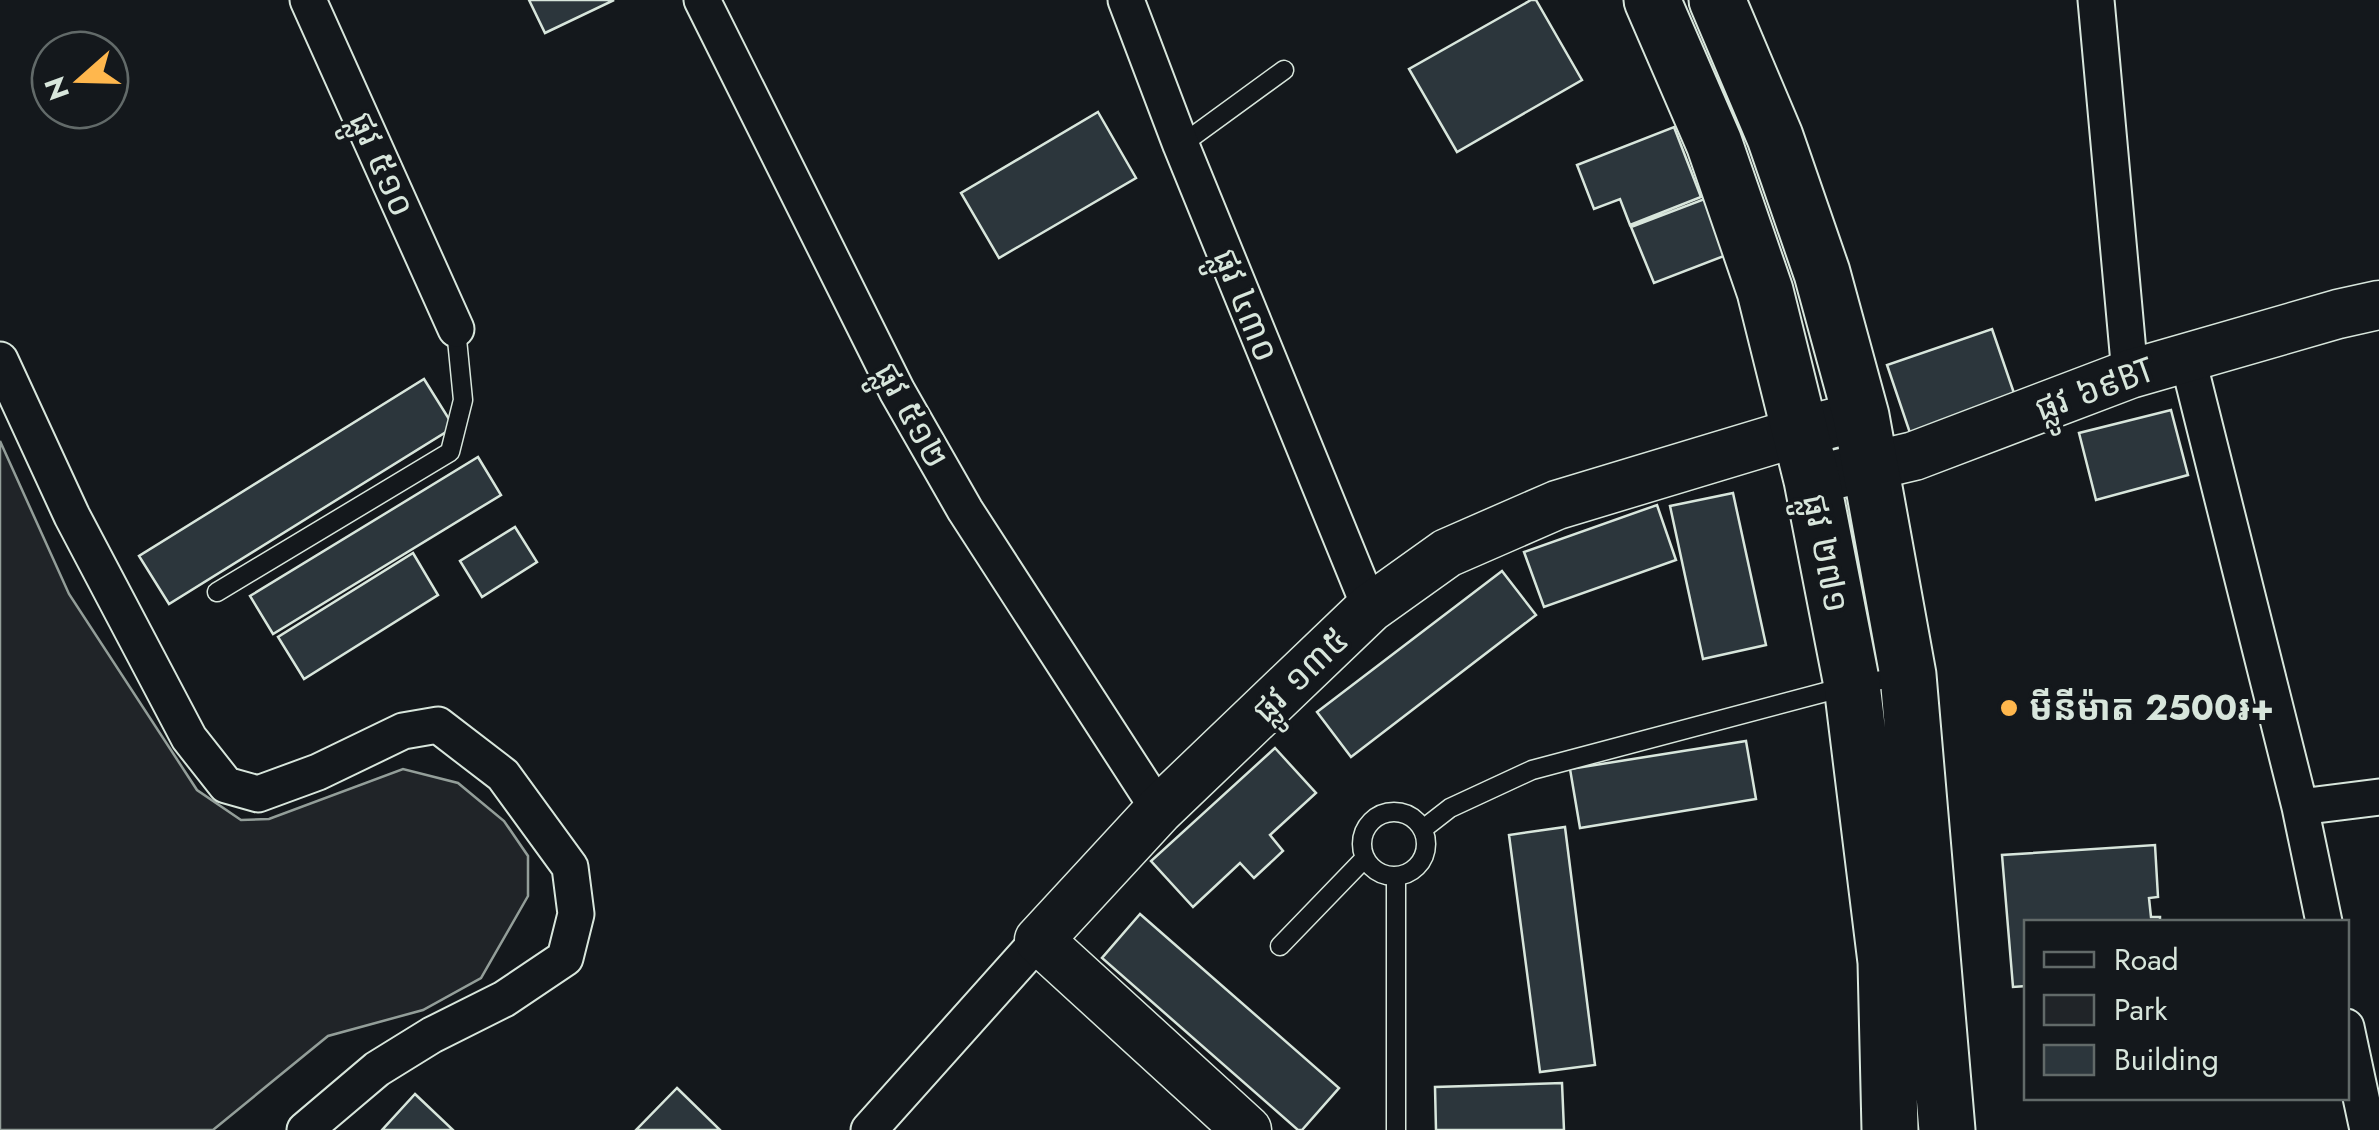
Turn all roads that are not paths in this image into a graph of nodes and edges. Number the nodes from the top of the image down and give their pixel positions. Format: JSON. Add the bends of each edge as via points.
{"nodes":[{"id":1,"x":308,"y":0,"type":"edge"},
{"id":2,"x":702,"y":0,"type":"edge"},
{"id":3,"x":1126,"y":0,"type":"edge"},
{"id":4,"x":1652,"y":0,"type":"edge"},
{"id":5,"x":1717,"y":0,"type":"edge"},
{"id":6,"x":2096,"y":0,"type":"edge"},
{"id":7,"x":1284,"y":70,"type":"dead end"},
{"id":8,"x":1181,"y":144,"type":"junction"},
{"id":9,"x":2379,"y":305,"type":"edge"},
{"id":10,"x":456,"y":329,"type":"joint"},
{"id":11,"x":2187,"y":356,"type":"junction"},
{"id":12,"x":0,"y":360,"type":"edge"},
{"id":13,"x":2130,"y":374,"type":"junction"},
{"id":14,"x":1866,"y":441,"type":"junction"},
{"id":15,"x":1807,"y":456,"type":"junction"},
{"id":16,"x":217,"y":592,"type":"dead end"},
{"id":17,"x":1370,"y":608,"type":"junction"},
{"id":18,"x":1908,"y":675,"type":"junction"},
{"id":19,"x":1852,"y":685,"type":"junction"},
{"id":20,"x":2379,"y":797,"type":"edge"},
{"id":21,"x":2300,"y":807,"type":"junction"},
{"id":22,"x":1160,"y":810,"type":"junction"},
{"id":23,"x":1423,"y":829,"type":"junction"},
{"id":24,"x":1365,"y":858,"type":"junction"},
{"id":25,"x":1396,"y":876,"type":"junction"},
{"id":26,"x":2324,"y":920,"type":"edge"},
{"id":27,"x":1039,"y":940,"type":"junction"},
{"id":28,"x":1280,"y":946,"type":"dead end"},
{"id":29,"x":2349,"y":1041,"type":"edge"},
{"id":30,"x":305,"y":1130,"type":"edge"},
{"id":31,"x":869,"y":1130,"type":"edge"},
{"id":32,"x":1247,"y":1130,"type":"edge"},
{"id":33,"x":1396,"y":1130,"type":"edge"},
{"id":34,"x":1890,"y":1130,"type":"edge"},
{"id":35,"x":1947,"y":1130,"type":"edge"},
{"id":36,"x":2368,"y":1130,"type":"edge"}],
"edges":[{"from":1,"to":10,"type":"street","name":"ផ្លូវ ៥១០"},
{"from":2,"to":22,"type":"street","name":"ផ្លូវ ៥១២","via":[[964,510]]},
{"from":3,"to":8,"type":"street","name":"ផ្លូវ ៤៣០"},
{"from":4,"to":15,"type":"main road","name":"ផ្លូវ ២៧១","via":[[1714,143],[1765,292]]},
{"from":5,"to":14,"type":"main road","name":"ផ្លូវ ២៧១","via":[[1775,136],[1822,273]]},
{"from":6,"to":13,"type":"street"},
{"from":7,"to":8,"type":"lane"},
{"from":8,"to":17,"type":"street","name":"ផ្លូវ ៤៣០"},
{"from":9,"to":11,"type":"street","name":"ផ្លូវ ៦៩BT"},
{"from":10,"to":16,"type":"lane","via":[[463,400],[450,452]]},
{"from":11,"to":13,"type":"street","name":"ផ្លូវ ៦៩BT"},
{"from":11,"to":21,"type":"street"},
{"from":12,"to":30,"type":"street","via":[[72,516],[189,738],[226,786],[258,794],[403,731],[438,725],[504,775],[570,867],[576,914],[565,958],[377,1069]]},
{"from":13,"to":14,"type":"street","name":"ផ្លូវ ៦៩BT","via":[[1914,456]]},
{"from":14,"to":15,"type":"street","name":"ផ្លូវ ៦៩BT"},
{"from":14,"to":18,"type":"main road","name":"ផ្លូវ ២៧១"},
{"from":15,"to":17,"type":"street","name":"ផ្លូវ ១៣៥","via":[[1557,505],[1447,553]]},
{"from":15,"to":19,"type":"main road","name":"ផ្លូវ ២៧១"},
{"from":17,"to":22,"type":"street","name":"ផ្លូវ ១៣៥"},
{"from":18,"to":19,"type":"lane"},
{"from":18,"to":35,"type":"main road","name":"ផ្លូវ ២៧១"},
{"from":19,"to":23,"type":"lane","via":[[1532,770],[1450,808]]},
{"from":19,"to":34,"type":"main road","name":"ផ្លូវ ២៧១","via":[[1886,962]]},
{"from":20,"to":21,"type":"street"},
{"from":21,"to":26,"type":"street"},
{"from":22,"to":27,"type":"street","name":"ផ្លូវ ១៣៥"},
{"from":23,"to":24,"type":"lane","via":[[1406,814],[1378,816],[1363,832]]},
{"from":23,"to":25,"type":"lane","via":[[1422,858]]},
{"from":24,"to":25,"type":"lane","via":[[1381,874]]},
{"from":24,"to":28,"type":"lane"},
{"from":25,"to":33,"type":"lane"},
{"from":27,"to":31,"type":"street","name":"ផ្លូវ ១៣៥"},
{"from":27,"to":32,"type":"street"},
{"from":29,"to":36,"type":"street"}]}
